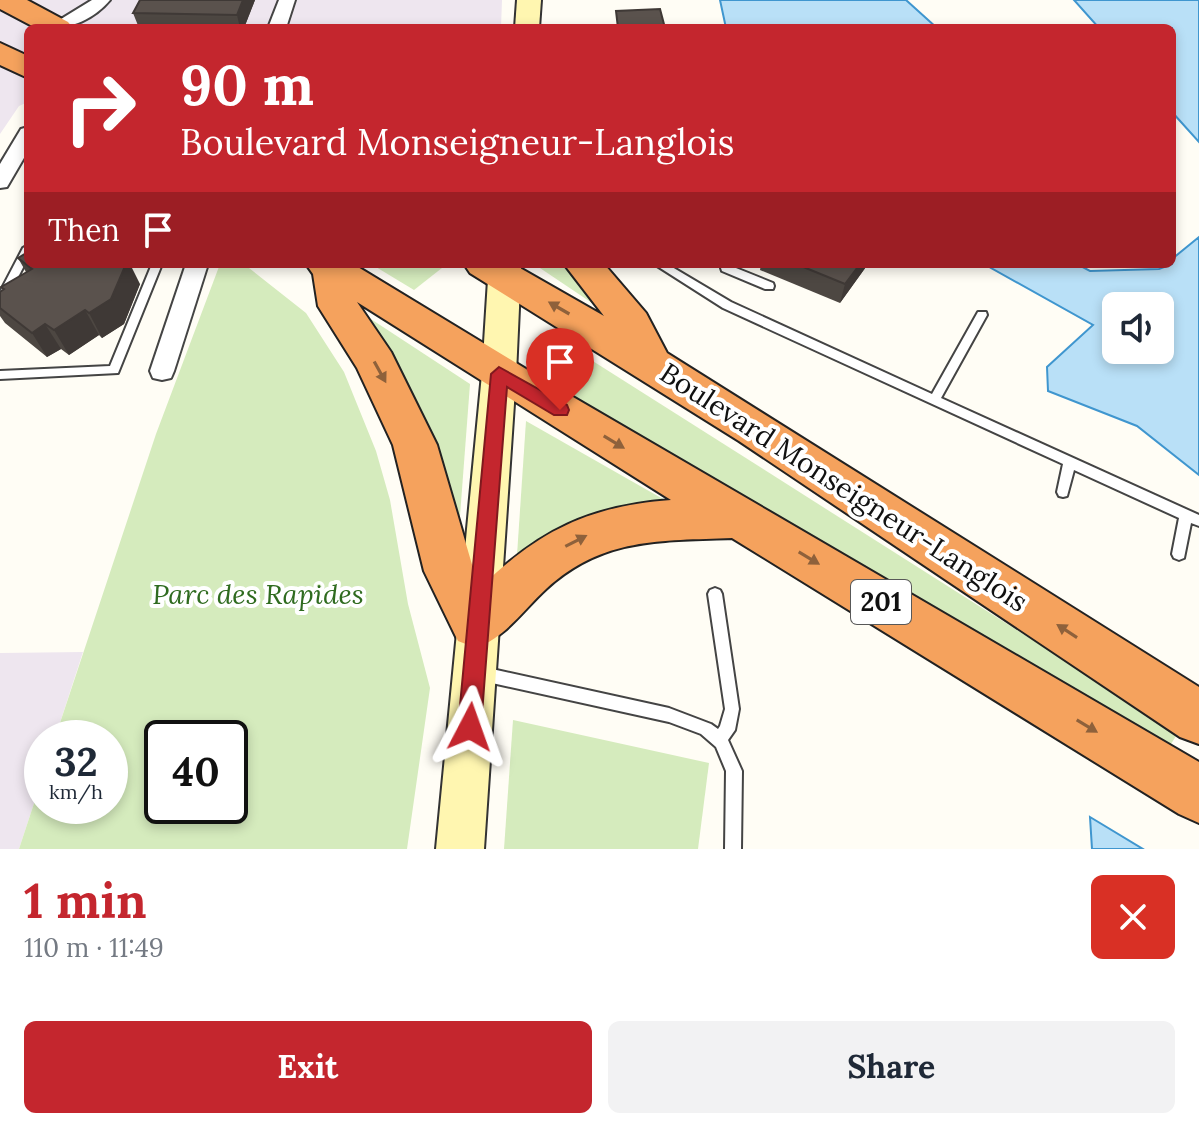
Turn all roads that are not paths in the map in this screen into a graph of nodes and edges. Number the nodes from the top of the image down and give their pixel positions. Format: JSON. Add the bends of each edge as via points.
{"nodes":[{"id":1,"x":5,"y":0,"type":"edge"},
{"id":2,"x":102,"y":0,"type":"edge"},
{"id":3,"x":287,"y":0,"type":"edge"},
{"id":4,"x":529,"y":0,"type":"edge"},
{"id":5,"x":50,"y":24,"type":"edge"},
{"id":6,"x":64,"y":24,"type":"edge"},
{"id":7,"x":278,"y":24,"type":"edge"},
{"id":8,"x":527,"y":24,"type":"edge"},
{"id":9,"x":0,"y":52,"type":"edge"},
{"id":10,"x":24,"y":67,"type":"edge"},
{"id":11,"x":24,"y":140,"type":"edge"},
{"id":12,"x":0,"y":182,"type":"edge"},
{"id":13,"x":24,"y":256,"type":"edge"},
{"id":14,"x":155,"y":268,"type":"edge"},
{"id":15,"x":196,"y":268,"type":"edge"},
{"id":16,"x":328,"y":268,"type":"edge"},
{"id":17,"x":331,"y":268,"type":"edge"},
{"id":18,"x":497,"y":268,"type":"edge"},
{"id":19,"x":586,"y":268,"type":"edge"},
{"id":20,"x":666,"y":268,"type":"edge"},
{"id":21,"x":726,"y":268,"type":"dead end"},
{"id":22,"x":769,"y":286,"type":"dead end"},
{"id":23,"x":0,"y":302,"type":"edge"},
{"id":24,"x":982,"y":315,"type":"dead end"},
{"id":25,"x":650,"y":362,"type":"junction"},
{"id":26,"x":162,"y":371,"type":"dead end"},
{"id":27,"x":499,"y":374,"type":"junction"},
{"id":28,"x":0,"y":375,"type":"edge"},
{"id":29,"x":935,"y":399,"type":"junction"},
{"id":30,"x":1070,"y":462,"type":"junction"},
{"id":31,"x":1063,"y":492,"type":"dead end"},
{"id":32,"x":742,"y":518,"type":"junction"},
{"id":33,"x":1193,"y":518,"type":"edge"},
{"id":34,"x":1179,"y":554,"type":"dead end"},
{"id":35,"x":715,"y":594,"type":"dead end"},
{"id":36,"x":476,"y":625,"type":"junction"},
{"id":37,"x":474,"y":673,"type":"junction"},
{"id":38,"x":1199,"y":718,"type":"edge"},
{"id":39,"x":719,"y":739,"type":"junction"},
{"id":40,"x":1199,"y":794,"type":"edge"},
{"id":41,"x":460,"y":849,"type":"edge"},
{"id":42,"x":733,"y":849,"type":"edge"}],
"edges":[{"from":1,"to":5,"type":"highway"},
{"from":2,"to":6,"type":"street"},
{"from":3,"to":7,"type":"street"},
{"from":4,"to":8,"type":"street"},
{"from":9,"to":10,"type":"highway"},
{"from":11,"to":12,"type":"street"},
{"from":13,"to":23,"type":"lane"},
{"from":14,"to":28,"type":"lane","via":[[114,370]]},
{"from":15,"to":26,"type":"street"},
{"from":16,"to":36,"type":"highway","one_way":true,"via":[[338,306],[376,363],[415,445],[449,571]]},
{"from":17,"to":27,"type":"highway","number":"201"},
{"from":25,"to":18,"type":"highway","name":"Boulevard Monseigneur-Langlois","one_way":true},
{"from":18,"to":27,"type":"street"},
{"from":19,"to":25,"type":"highway","via":[[632,323]]},
{"from":20,"to":29,"type":"lane","via":[[727,305]]},
{"from":21,"to":22,"type":"lane"},
{"from":24,"to":29,"type":"lane"},
{"from":38,"to":25,"type":"highway","name":"Boulevard Monseigneur-Langlois","one_way":true},
{"from":27,"to":32,"type":"highway","number":"201","one_way":true},
{"from":27,"to":36,"type":"street"},
{"from":29,"to":30,"type":"lane"},
{"from":30,"to":31,"type":"lane"},
{"from":30,"to":33,"type":"lane"},
{"from":36,"to":32,"type":"highway","one_way":true,"via":[[556,552],[599,530],[649,521]]},
{"from":32,"to":40,"type":"highway","number":"201","one_way":true},
{"from":33,"to":34,"type":"lane"},
{"from":35,"to":39,"type":"lane","via":[[732,709]]},
{"from":36,"to":37,"type":"street"},
{"from":37,"to":39,"type":"lane","via":[[669,715]]},
{"from":37,"to":41,"type":"street"},
{"from":39,"to":42,"type":"lane","via":[[734,771]]}]}
